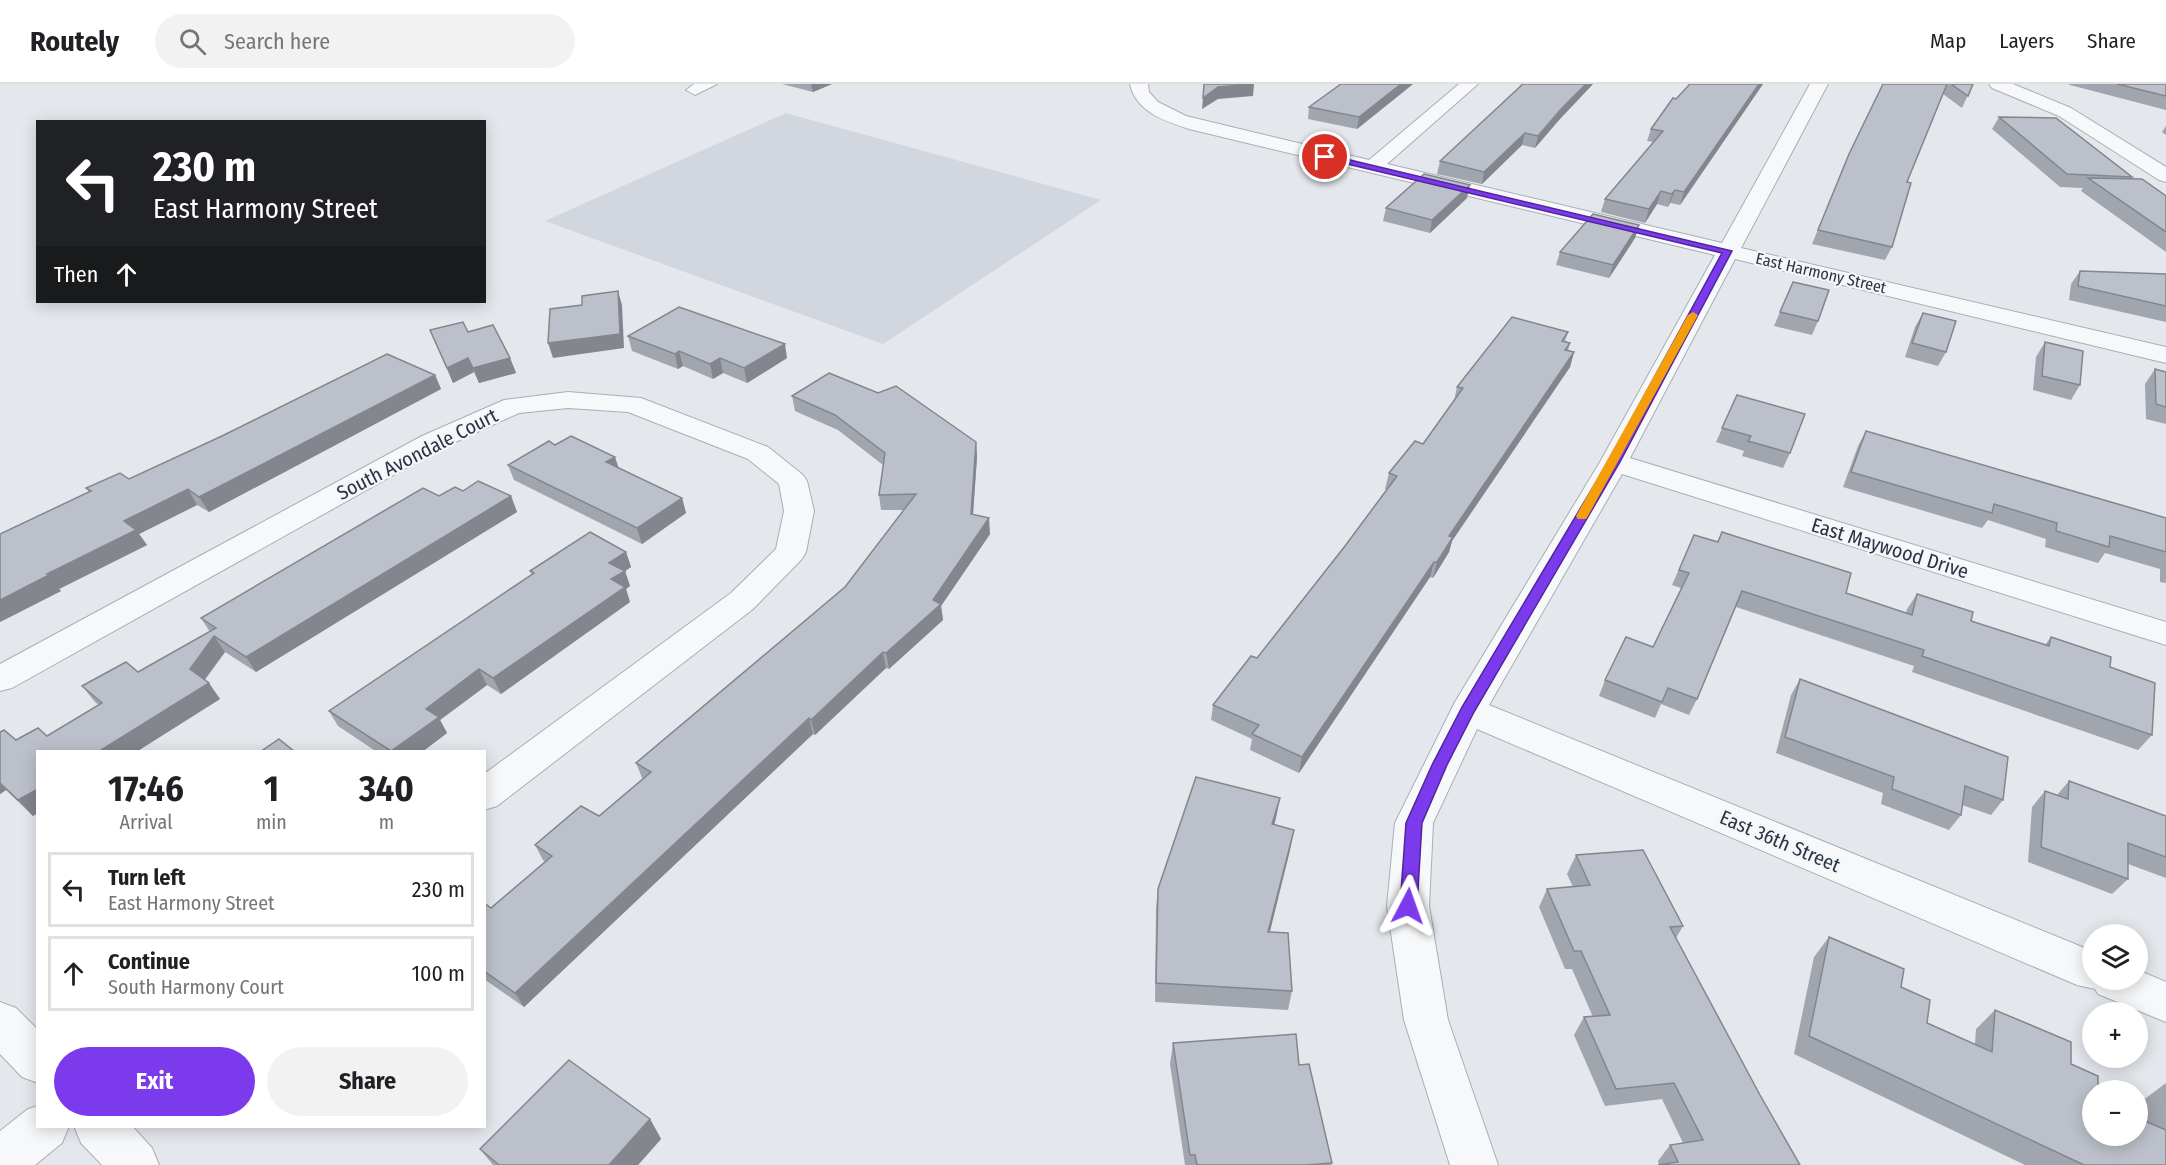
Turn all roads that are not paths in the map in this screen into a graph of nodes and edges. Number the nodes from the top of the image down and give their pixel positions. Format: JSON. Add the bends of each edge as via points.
{"nodes":[{"id":1,"x":1139,"y":84,"type":"edge"},
{"id":2,"x":1469,"y":84,"type":"edge"},
{"id":3,"x":1820,"y":84,"type":"edge"},
{"id":4,"x":1998,"y":84,"type":"edge"},
{"id":5,"x":1371,"y":168,"type":"junction"},
{"id":6,"x":2166,"y":176,"type":"edge"},
{"id":7,"x":1728,"y":251,"type":"junction"},
{"id":8,"x":2166,"y":354,"type":"edge"},
{"id":9,"x":1614,"y":462,"type":"junction"},
{"id":10,"x":2166,"y":634,"type":"edge"},
{"id":11,"x":0,"y":679,"type":"edge"},
{"id":12,"x":1468,"y":711,"type":"junction"},
{"id":13,"x":486,"y":793,"type":"edge"},
{"id":14,"x":2082,"y":967,"type":"edge"},
{"id":15,"x":2137,"y":990,"type":"edge"},
{"id":16,"x":2166,"y":1002,"type":"edge"},
{"id":17,"x":0,"y":1023,"type":"edge"},
{"id":18,"x":36,"y":1060,"type":"edge"},
{"id":19,"x":42,"y":1128,"type":"edge"},
{"id":20,"x":100,"y":1128,"type":"edge"},
{"id":21,"x":0,"y":1162,"type":"edge"},
{"id":22,"x":135,"y":1165,"type":"edge"},
{"id":23,"x":1474,"y":1165,"type":"edge"}],
"edges":[{"from":1,"to":5,"type":"street","name":"East Harmony Street","via":[[1143,96],[1161,111],[1196,125]]},
{"from":2,"to":5,"type":"street"},
{"from":3,"to":7,"type":"street"},
{"from":4,"to":6,"type":"street","via":[[2065,112]]},
{"from":5,"to":7,"type":"street","name":"East Harmony Street"},
{"from":7,"to":8,"type":"street","name":"East Harmony Street"},
{"from":7,"to":9,"type":"street"},
{"from":9,"to":10,"type":"street","name":"East Maywood Drive"},
{"from":9,"to":12,"type":"street"},
{"from":11,"to":13,"type":"street","name":"South Avondale Court","via":[[432,442],[513,406],[568,400],[632,404],[759,453],[793,481],[799,511],[791,552],[742,601]]},
{"from":12,"to":14,"type":"street","name":"East 36th Street"},
{"from":12,"to":23,"type":"street","via":[[1414,823],[1408,906],[1426,1020]]},
{"from":15,"to":16,"type":"street"},
{"from":17,"to":18,"type":"street"},
{"from":19,"to":21,"type":"street"},
{"from":20,"to":22,"type":"street"}]}
